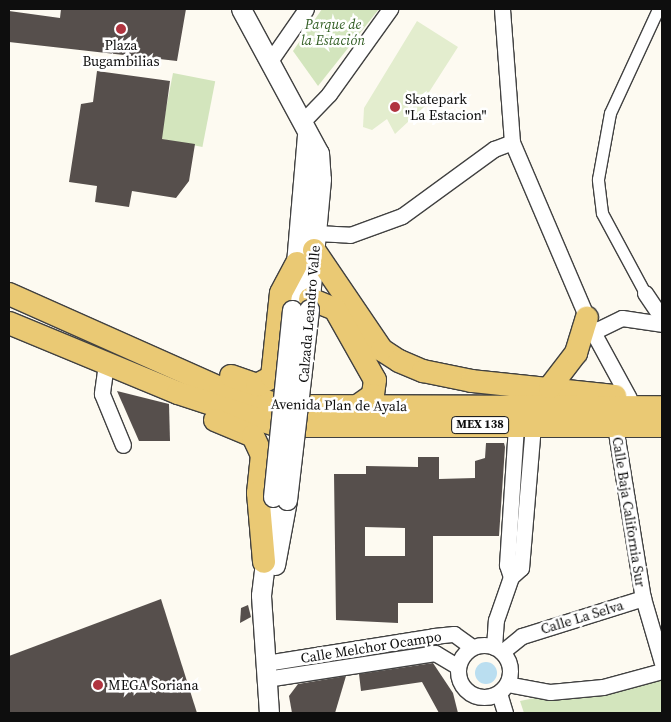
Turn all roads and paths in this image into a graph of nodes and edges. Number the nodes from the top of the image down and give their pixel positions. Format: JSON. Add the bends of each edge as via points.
{"nodes":[{"id":1,"x":241,"y":9,"type":"edge"},
{"id":2,"x":306,"y":9,"type":"edge"},
{"id":3,"x":390,"y":9,"type":"edge"},
{"id":4,"x":502,"y":9,"type":"edge"},
{"id":5,"x":658,"y":9,"type":"edge"},
{"id":6,"x":270,"y":61,"type":"junction"},
{"id":7,"x":304,"y":120,"type":"junction"},
{"id":8,"x":512,"y":142,"type":"junction"},
{"id":9,"x":309,"y":249,"type":"junction"},
{"id":10,"x":645,"y":293,"type":"joint"},
{"id":11,"x":9,"y":294,"type":"edge"},
{"id":12,"x":304,"y":306,"type":"junction"},
{"id":13,"x":662,"y":318,"type":"edge"},
{"id":14,"x":9,"y":323,"type":"edge"},
{"id":15,"x":662,"y":324,"type":"edge"},
{"id":16,"x":590,"y":325,"type":"junction"},
{"id":17,"x":106,"y":364,"type":"junction"},
{"id":18,"x":184,"y":368,"type":"junction"},
{"id":19,"x":474,"y":381,"type":"junction"},
{"id":20,"x":550,"y":387,"type":"junction"},
{"id":21,"x":178,"y":393,"type":"junction"},
{"id":22,"x":629,"y":398,"type":"junction"},
{"id":23,"x":357,"y":406,"type":"junction"},
{"id":24,"x":662,"y":406,"type":"edge"},
{"id":25,"x":433,"y":407,"type":"junction"},
{"id":26,"x":520,"y":420,"type":"junction"},
{"id":27,"x":615,"y":426,"type":"junction"},
{"id":28,"x":662,"y":426,"type":"edge"},
{"id":29,"x":123,"y":445,"type":"dead end"},
{"id":30,"x":280,"y":499,"type":"junction"},
{"id":31,"x":264,"y":562,"type":"junction"},
{"id":32,"x":643,"y":598,"type":"junction"},
{"id":33,"x":262,"y":630,"type":"junction"},
{"id":34,"x":472,"y":647,"type":"junction"},
{"id":35,"x":502,"y":654,"type":"junction"},
{"id":36,"x":662,"y":663,"type":"edge"},
{"id":37,"x":458,"y":667,"type":"junction"},
{"id":38,"x":266,"y":671,"type":"junction"},
{"id":39,"x":662,"y":671,"type":"edge"},
{"id":40,"x":503,"y":688,"type":"junction"},
{"id":41,"x":269,"y":713,"type":"edge"},
{"id":42,"x":505,"y":713,"type":"edge"}],
"edges":[{"from":1,"to":6,"type":"street"},
{"from":2,"to":6,"type":"street"},
{"from":3,"to":7,"type":"street","via":[[329,94]]},
{"from":4,"to":8,"type":"street"},
{"from":5,"to":10,"type":"street","via":[[610,113],[598,180],[602,213]]},
{"from":6,"to":7,"type":"street"},
{"from":7,"to":9,"type":"street","name":"Calzada Leandro Valle"},
{"from":7,"to":9,"type":"street","name":"Calzada Leandro Valle","via":[[321,166]]},
{"from":8,"to":9,"type":"street","via":[[494,149],[402,216]]},
{"from":8,"to":16,"type":"street"},
{"from":9,"to":12,"type":"street","name":"Calzada Leandro Valle"},
{"from":9,"to":18,"type":"main road","via":[[281,293],[272,377],[265,383],[211,370]]},
{"from":9,"to":19,"type":"main road","via":[[382,350],[423,371]]},
{"from":10,"to":13,"type":"street"},
{"from":11,"to":18,"type":"main road","name":"Avenida Plan de Ayala","number":"MEX 138"},
{"from":12,"to":23,"type":"main road","via":[[335,309],[375,380],[373,395]]},
{"from":12,"to":30,"type":"street","name":"Calzada Leandro Valle","bridge":true},
{"from":14,"to":17,"type":"main road","name":"Avenida Plan de Ayala","number":"MEX 138"},
{"from":15,"to":16,"type":"street","via":[[622,318]]},
{"from":16,"to":20,"type":"main road","via":[[576,352]]},
{"from":16,"to":22,"type":"street"},
{"from":17,"to":18,"type":"main road","via":[[123,359]]},
{"from":17,"to":21,"type":"main road","name":"Avenida Plan de Ayala","number":"MEX 138"},
{"from":17,"to":29,"type":"street","via":[[102,394]]},
{"from":18,"to":23,"type":"main road","name":"Avenida Plan de Ayala","number":"MEX 138","via":[[265,403]]},
{"from":19,"to":20,"type":"main road"},
{"from":19,"to":25,"type":"main road"},
{"from":19,"to":26,"type":"main road"},
{"from":20,"to":22,"type":"main road"},
{"from":21,"to":26,"type":"main road","name":"Avenida Plan de Ayala","number":"MEX 138","via":[[278,426]]},
{"from":21,"to":31,"type":"main road","via":[[201,413],[253,436],[258,444],[262,455],[258,493]]},
{"from":22,"to":24,"type":"main road"},
{"from":23,"to":25,"type":"main road","name":"Avenida Plan de Ayala","number":"MEX 138"},
{"from":24,"to":26,"type":"main road","name":"Avenida Plan de Ayala","number":"MEX 138"},
{"from":25,"to":26,"type":"main road","name":"Avenida Plan de Ayala","number":"MEX 138"},
{"from":26,"to":27,"type":"main road","name":"Avenida Plan de Ayala","number":"MEX 138"},
{"from":26,"to":35,"type":"street","via":[[507,565],[511,577],[496,620]]},
{"from":27,"to":28,"type":"main road","name":"Avenida Plan de Ayala","number":"MEX 138"},
{"from":27,"to":32,"type":"street","name":"Calle Baja California Sur"},
{"from":30,"to":31,"type":"street","name":"Calzada Leandro Valle"},
{"from":30,"to":33,"type":"street","name":"Calzada Leandro Valle"},
{"from":31,"to":33,"type":"street","name":"Calzada Leandro Valle"},
{"from":32,"to":35,"type":"street","name":"Calle La Selva","via":[[522,636]]},
{"from":32,"to":36,"type":"street","name":"Calle Baja California Sur"},
{"from":33,"to":38,"type":"street","name":"Calzada Leandro Valle"},
{"from":34,"to":35,"type":"street"},
{"from":34,"to":37,"type":"street"},
{"from":34,"to":38,"type":"street","name":"Calle Melchor Ocampo","via":[[454,634],[434,636]]},
{"from":35,"to":40,"type":"street"},
{"from":37,"to":38,"type":"street","name":"Calle Melchor Ocampo","via":[[435,653]]},
{"from":37,"to":40,"type":"street","via":[[466,691],[482,698]]},
{"from":38,"to":41,"type":"street","name":"Calzada Leandro Valle"},
{"from":39,"to":40,"type":"street","via":[[603,687],[550,692]]},
{"from":40,"to":42,"type":"street"}]}
